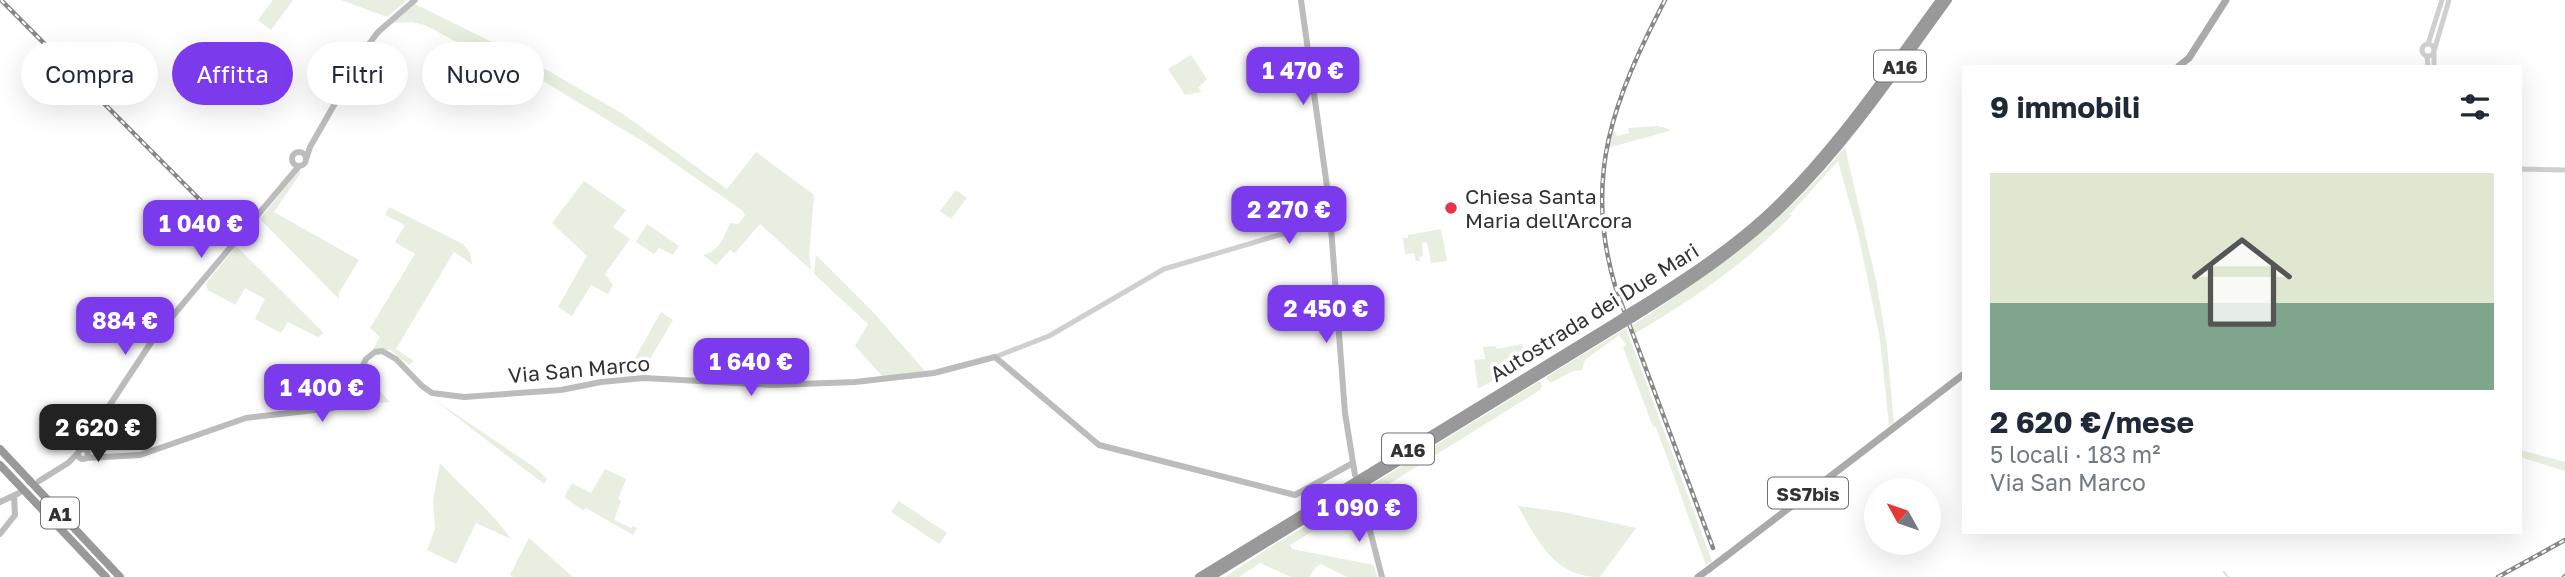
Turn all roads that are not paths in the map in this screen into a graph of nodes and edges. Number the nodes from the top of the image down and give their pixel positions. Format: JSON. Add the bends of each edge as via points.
{"nodes":[{"id":1,"x":415,"y":0,"type":"edge"},
{"id":2,"x":1301,"y":0,"type":"edge"},
{"id":3,"x":1940,"y":0,"type":"edge"},
{"id":4,"x":1948,"y":0,"type":"edge"},
{"id":5,"x":2228,"y":0,"type":"edge"},
{"id":6,"x":2442,"y":0,"type":"edge"},
{"id":7,"x":2449,"y":0,"type":"edge"},
{"id":8,"x":2428,"y":44,"type":"junction"},
{"id":9,"x":2434,"y":52,"type":"junction"},
{"id":10,"x":2427,"y":55,"type":"junction"},
{"id":11,"x":2190,"y":61,"type":"edge"},
{"id":12,"x":2428,"y":65,"type":"edge"},
{"id":13,"x":2434,"y":65,"type":"edge"},
{"id":14,"x":1850,"y":127,"type":"junction"},
{"id":15,"x":303,"y":156,"type":"junction"},
{"id":16,"x":292,"y":160,"type":"junction"},
{"id":17,"x":299,"y":166,"type":"junction"},
{"id":18,"x":2522,"y":169,"type":"edge"},
{"id":19,"x":2565,"y":170,"type":"edge"},
{"id":20,"x":290,"y":176,"type":"junction"},
{"id":21,"x":1331,"y":212,"type":"junction"},
{"id":22,"x":1617,"y":324,"type":"junction"},
{"id":23,"x":995,"y":357,"type":"junction"},
{"id":24,"x":1962,"y":375,"type":"edge"},
{"id":25,"x":0,"y":449,"type":"edge"},
{"id":26,"x":84,"y":453,"type":"junction"},
{"id":27,"x":1353,"y":463,"type":"junction"},
{"id":28,"x":0,"y":465,"type":"edge"},
{"id":29,"x":1355,"y":475,"type":"dead end"},
{"id":30,"x":39,"y":481,"type":"dead end"},
{"id":31,"x":1360,"y":492,"type":"dead end"},
{"id":32,"x":0,"y":502,"type":"edge"},
{"id":33,"x":0,"y":534,"type":"edge"},
{"id":34,"x":106,"y":577,"type":"edge"},
{"id":35,"x":120,"y":577,"type":"edge"},
{"id":36,"x":1199,"y":577,"type":"edge"},
{"id":37,"x":1211,"y":577,"type":"edge"},
{"id":38,"x":1382,"y":577,"type":"edge"},
{"id":39,"x":1698,"y":577,"type":"edge"}],
"edges":[{"from":1,"to":15,"type":"main road","via":[[369,44]]},
{"from":2,"to":21,"type":"main road"},
{"from":3,"to":14,"type":"highway","name":"Autostrada dei Due Mari","number":"A16"},
{"from":4,"to":14,"type":"highway","name":"Autostrada dei Due Mari","number":"A16"},
{"from":5,"to":11,"type":"main road"},
{"from":6,"to":8,"type":"street"},
{"from":7,"to":9,"type":"street"},
{"from":8,"to":9,"type":"street","via":[[2434,46]]},
{"from":8,"to":10,"type":"street","via":[[2422,50]]},
{"from":9,"to":10,"type":"street"},
{"from":9,"to":13,"type":"street"},
{"from":10,"to":12,"type":"street"},
{"from":14,"to":22,"type":"highway","name":"Autostrada dei Due Mari","number":"A16","bridge":true,"via":[[1787,203],[1749,237],[1699,276]]},
{"from":15,"to":16,"type":"main road","via":[[294,154]]},
{"from":15,"to":17,"type":"main road","via":[[304,164]]},
{"from":16,"to":17,"type":"main road"},
{"from":16,"to":20,"type":"main road"},
{"from":17,"to":20,"type":"main road"},
{"from":18,"to":19,"type":"street"},
{"from":20,"to":26,"type":"main road","via":[[154,338],[86,441]]},
{"from":21,"to":23,"type":"street","name":"Via San Marco","via":[[1286,233],[1148,276],[1049,336]]},
{"from":21,"to":27,"type":"main road","via":[[1345,413]]},
{"from":22,"to":36,"type":"highway","name":"Autostrada dei Due Mari","number":"A16"},
{"from":22,"to":37,"type":"highway","name":"Autostrada dei Due Mari","number":"A16"},
{"from":23,"to":26,"type":"main road","name":"Via San Marco","via":[[934,373],[855,382],[773,385],[645,378],[464,397],[432,393],[382,351],[366,359],[348,395],[333,408],[246,418],[144,454],[101,458]]},
{"from":23,"to":27,"type":"main road","via":[[1099,445],[1295,495]]},
{"from":24,"to":39,"type":"main road","number":"SS7bis","bridge":true},
{"from":25,"to":35,"type":"highway","number":"A1"},
{"from":26,"to":30,"type":"main road"},
{"from":27,"to":29,"type":"main road"},
{"from":28,"to":34,"type":"highway","number":"A1"},
{"from":31,"to":38,"type":"main road"},
{"from":32,"to":33,"type":"main road","via":[[17,494],[15,515]]}]}
